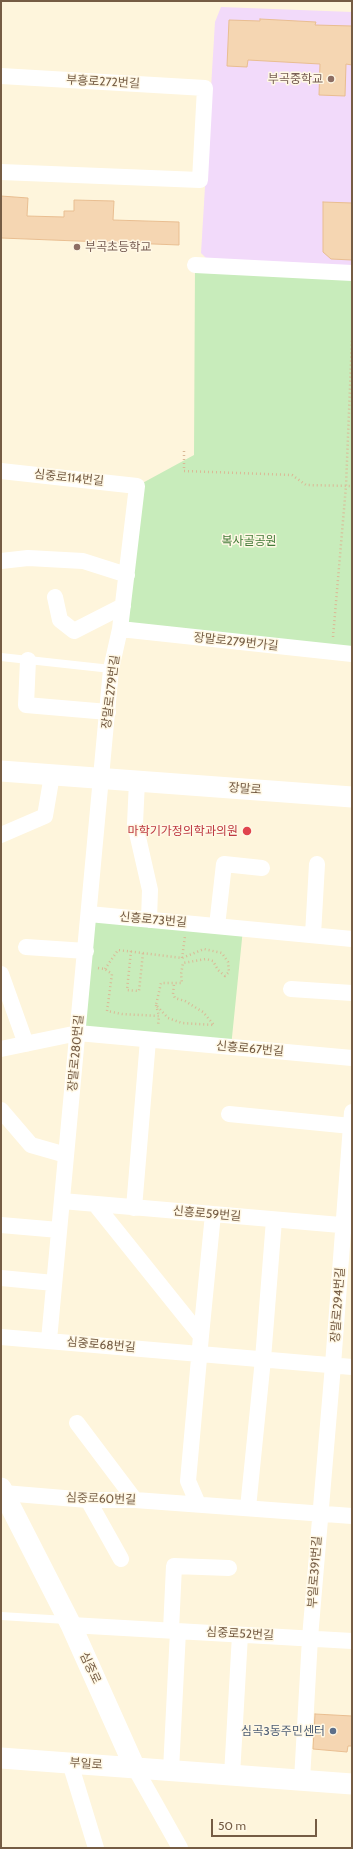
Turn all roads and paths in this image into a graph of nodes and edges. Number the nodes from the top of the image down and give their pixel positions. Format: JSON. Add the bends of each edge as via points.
{"nodes":[{"id":1,"x":1,"y":76,"type":"edge"},
{"id":2,"x":1,"y":172,"type":"edge"},
{"id":3,"x":195,"y":265,"type":"dead end"},
{"id":4,"x":352,"y":273,"type":"edge"},
{"id":5,"x":352,"y":338,"type":"edge"},
{"id":6,"x":351,"y":370,"type":"edge"},
{"id":7,"x":184,"y":452,"type":"dead end"},
{"id":8,"x":1,"y":471,"type":"edge"},
{"id":9,"x":137,"y":486,"type":"joint"},
{"id":10,"x":346,"y":486,"type":"junction"},
{"id":11,"x":352,"y":486,"type":"edge"},
{"id":12,"x":1,"y":561,"type":"edge"},
{"id":13,"x":127,"y":575,"type":"junction"},
{"id":14,"x":55,"y":597,"type":"dead end"},
{"id":15,"x":123,"y":606,"type":"junction"},
{"id":16,"x":120,"y":630,"type":"junction"},
{"id":17,"x":331,"y":652,"type":"junction"},
{"id":18,"x":352,"y":654,"type":"edge"},
{"id":19,"x":1,"y":657,"type":"edge"},
{"id":20,"x":28,"y":660,"type":"junction"},
{"id":21,"x":111,"y":669,"type":"junction"},
{"id":22,"x":108,"y":712,"type":"junction"},
{"id":23,"x":1,"y":772,"type":"edge"},
{"id":24,"x":52,"y":775,"type":"junction"},
{"id":25,"x":102,"y":779,"type":"junction"},
{"id":26,"x":137,"y":781,"type":"junction"},
{"id":27,"x":352,"y":797,"type":"edge"},
{"id":28,"x":1,"y":834,"type":"edge"},
{"id":29,"x":317,"y":864,"type":"dead end"},
{"id":30,"x":262,"y":868,"type":"dead end"},
{"id":31,"x":89,"y":914,"type":"junction"},
{"id":32,"x":149,"y":920,"type":"junction"},
{"id":33,"x":186,"y":923,"type":"junction"},
{"id":34,"x":217,"y":926,"type":"junction"},
{"id":35,"x":313,"y":935,"type":"junction"},
{"id":36,"x":352,"y":939,"type":"edge"},
{"id":37,"x":26,"y":947,"type":"dead end"},
{"id":38,"x":131,"y":951,"type":"junction"},
{"id":39,"x":143,"y":953,"type":"junction"},
{"id":40,"x":182,"y":958,"type":"junction"},
{"id":41,"x":85,"y":959,"type":"junction"},
{"id":42,"x":105,"y":969,"type":"junction"},
{"id":43,"x":1,"y":974,"type":"edge"},
{"id":44,"x":174,"y":984,"type":"junction"},
{"id":45,"x":291,"y":989,"type":"dead end"},
{"id":46,"x":352,"y":993,"type":"edge"},
{"id":47,"x":156,"y":1005,"type":"junction"},
{"id":48,"x":159,"y":1016,"type":"junction"},
{"id":49,"x":78,"y":1033,"type":"junction"},
{"id":50,"x":152,"y":1040,"type":"junction"},
{"id":51,"x":26,"y":1044,"type":"junction"},
{"id":52,"x":1,"y":1049,"type":"edge"},
{"id":53,"x":352,"y":1058,"type":"edge"},
{"id":54,"x":1,"y":1110,"type":"edge"},
{"id":55,"x":229,"y":1114,"type":"dead end"},
{"id":56,"x":352,"y":1119,"type":"edge"},
{"id":57,"x":66,"y":1155,"type":"junction"},
{"id":58,"x":62,"y":1201,"type":"junction"},
{"id":59,"x":95,"y":1204,"type":"junction"},
{"id":60,"x":134,"y":1208,"type":"junction"},
{"id":61,"x":213,"y":1214,"type":"junction"},
{"id":62,"x":274,"y":1220,"type":"junction"},
{"id":63,"x":1,"y":1225,"type":"edge"},
{"id":64,"x":348,"y":1226,"type":"edge"},
{"id":65,"x":59,"y":1230,"type":"junction"},
{"id":66,"x":1,"y":1278,"type":"edge"},
{"id":67,"x":54,"y":1283,"type":"junction"},
{"id":68,"x":201,"y":1336,"type":"junction"},
{"id":69,"x":1,"y":1337,"type":"edge"},
{"id":70,"x":49,"y":1340,"type":"junction"},
{"id":71,"x":200,"y":1353,"type":"junction"},
{"id":72,"x":263,"y":1359,"type":"junction"},
{"id":73,"x":333,"y":1365,"type":"junction"},
{"id":74,"x":352,"y":1366,"type":"edge"},
{"id":75,"x":77,"y":1423,"type":"dead end"},
{"id":76,"x":2,"y":1491,"type":"edge"},
{"id":77,"x":88,"y":1500,"type":"junction"},
{"id":78,"x":135,"y":1500,"type":"junction"},
{"id":79,"x":198,"y":1504,"type":"junction"},
{"id":80,"x":248,"y":1508,"type":"junction"},
{"id":81,"x":319,"y":1514,"type":"junction"},
{"id":82,"x":352,"y":1516,"type":"edge"},
{"id":83,"x":121,"y":1560,"type":"dead end"},
{"id":84,"x":230,"y":1568,"type":"dead end"},
{"id":85,"x":1,"y":1616,"type":"edge"},
{"id":86,"x":69,"y":1623,"type":"junction"},
{"id":87,"x":175,"y":1630,"type":"junction"},
{"id":88,"x":240,"y":1635,"type":"junction"},
{"id":89,"x":310,"y":1638,"type":"junction"},
{"id":90,"x":352,"y":1641,"type":"edge"},
{"id":91,"x":1,"y":1758,"type":"edge"},
{"id":92,"x":70,"y":1763,"type":"junction"},
{"id":93,"x":136,"y":1768,"type":"junction"},
{"id":94,"x":171,"y":1770,"type":"junction"},
{"id":95,"x":232,"y":1775,"type":"junction"},
{"id":96,"x":302,"y":1780,"type":"junction"},
{"id":97,"x":352,"y":1784,"type":"edge"},
{"id":98,"x":96,"y":1848,"type":"edge"},
{"id":99,"x":180,"y":1848,"type":"edge"}],
"edges":[{"from":1,"to":2,"type":"street","name":"부흥로272번길","via":[[205,88],[200,180]]},
{"from":3,"to":4,"type":"street"},
{"from":5,"to":6,"type":"path"},
{"from":6,"to":10,"type":"path"},
{"from":7,"to":10,"type":"path","via":[[184,471],[292,475],[306,484]]},
{"from":8,"to":9,"type":"street","name":"심중로114번길"},
{"from":9,"to":13,"type":"street","name":"장말로279번길"},
{"from":10,"to":11,"type":"path"},
{"from":10,"to":17,"type":"path"},
{"from":12,"to":13,"type":"street","via":[[28,558],[83,561]]},
{"from":13,"to":15,"type":"street","name":"장말로279번길"},
{"from":14,"to":15,"type":"street","via":[[60,620],[74,631]]},
{"from":15,"to":16,"type":"street","name":"장말로279번길"},
{"from":16,"to":17,"type":"street","name":"장말로279번가길"},
{"from":16,"to":21,"type":"street","name":"장말로279번길"},
{"from":17,"to":18,"type":"street","name":"장말로279번가길"},
{"from":19,"to":20,"type":"lane"},
{"from":20,"to":21,"type":"lane"},
{"from":20,"to":22,"type":"street","via":[[26,705]]},
{"from":21,"to":22,"type":"street","name":"장말로279번길"},
{"from":22,"to":25,"type":"street","name":"장말로279번길"},
{"from":23,"to":24,"type":"street","name":"장말로"},
{"from":24,"to":25,"type":"street","name":"장말로"},
{"from":24,"to":28,"type":"street","via":[[45,816]]},
{"from":25,"to":26,"type":"street","name":"장말로"},
{"from":25,"to":31,"type":"street","name":"장말로280번길"},
{"from":26,"to":27,"type":"street","name":"장말로"},
{"from":26,"to":32,"type":"street","via":[[136,824],[150,890]]},
{"from":29,"to":35,"type":"street"},
{"from":30,"to":34,"type":"street","via":[[224,864]]},
{"from":31,"to":32,"type":"street","name":"신흥로73번길"},
{"from":31,"to":41,"type":"street","name":"장말로280번길"},
{"from":32,"to":33,"type":"street","name":"신흥로73번길"},
{"from":33,"to":34,"type":"street","name":"신흥로73번길"},
{"from":33,"to":40,"type":"path"},
{"from":34,"to":35,"type":"street","name":"신흥로73번길"},
{"from":35,"to":36,"type":"street","name":"신흥로73번길"},
{"from":37,"to":41,"type":"street"},
{"from":38,"to":39,"type":"path"},
{"from":38,"to":39,"type":"path","via":[[127,990],[139,990]]},
{"from":38,"to":42,"type":"path","via":[[118,950]]},
{"from":39,"to":40,"type":"path"},
{"from":40,"to":44,"type":"path","via":[[204,949],[222,953],[228,962],[229,972],[225,976],[213,961],[194,960],[183,963],[182,983]]},
{"from":41,"to":42,"type":"path"},
{"from":41,"to":49,"type":"street","name":"장말로280번길"},
{"from":42,"to":48,"type":"path","via":[[112,974],[107,1011]]},
{"from":43,"to":51,"type":"street"},
{"from":44,"to":47,"type":"path","via":[[161,984]]},
{"from":44,"to":47,"type":"path","via":[[175,998],[203,1012],[214,1025],[182,1023],[168,1018]]},
{"from":45,"to":46,"type":"street"},
{"from":47,"to":48,"type":"path"},
{"from":48,"to":50,"type":"path"},
{"from":49,"to":50,"type":"street","name":"신흥로67번길"},
{"from":49,"to":51,"type":"street","name":"신흥로67번길"},
{"from":49,"to":57,"type":"street","name":"장말로280번길"},
{"from":50,"to":53,"type":"street","name":"신흥로67번길"},
{"from":50,"to":60,"type":"street"},
{"from":51,"to":52,"type":"street","name":"신흥로67번길"},
{"from":54,"to":57,"type":"street","via":[[31,1145]]},
{"from":55,"to":56,"type":"street","name":"장말로294번길"},
{"from":56,"to":64,"type":"street","name":"장말로294번길"},
{"from":57,"to":58,"type":"street","name":"장말로280번길"},
{"from":58,"to":59,"type":"street","name":"신흥로59번길"},
{"from":58,"to":65,"type":"street","name":"장말로280번길"},
{"from":59,"to":60,"type":"street","name":"신흥로59번길"},
{"from":59,"to":68,"type":"street"},
{"from":60,"to":61,"type":"street","name":"신흥로59번길"},
{"from":61,"to":62,"type":"street","name":"신흥로59번길"},
{"from":61,"to":68,"type":"street"},
{"from":62,"to":64,"type":"street","name":"신흥로59번길"},
{"from":62,"to":72,"type":"street"},
{"from":63,"to":65,"type":"street"},
{"from":64,"to":73,"type":"street","name":"장말로294번길"},
{"from":65,"to":67,"type":"street","name":"장말로280번길"},
{"from":66,"to":67,"type":"street"},
{"from":67,"to":70,"type":"street","name":"장말로280번길"},
{"from":68,"to":71,"type":"street"},
{"from":69,"to":70,"type":"street","name":"심중로68번길"},
{"from":70,"to":71,"type":"street","name":"심중로68번길"},
{"from":71,"to":72,"type":"street","name":"심중로68번길"},
{"from":71,"to":79,"type":"street","via":[[188,1480]]},
{"from":72,"to":73,"type":"street","name":"심중로68번길"},
{"from":72,"to":80,"type":"street"},
{"from":73,"to":74,"type":"street","name":"심중로68번길"},
{"from":73,"to":81,"type":"street","name":"부일로391번길"},
{"from":75,"to":78,"type":"street"},
{"from":76,"to":77,"type":"street","name":"심중로60번길"},
{"from":76,"to":86,"type":"street","name":"심중로"},
{"from":77,"to":78,"type":"street","name":"심중로60번길"},
{"from":77,"to":83,"type":"street"},
{"from":78,"to":79,"type":"street","name":"심중로60번길"},
{"from":79,"to":80,"type":"street","name":"심중로60번길"},
{"from":80,"to":81,"type":"street","name":"심중로60번길"},
{"from":81,"to":82,"type":"street","name":"심중로60번길"},
{"from":81,"to":89,"type":"street","name":"부일로391번길"},
{"from":84,"to":87,"type":"street","via":[[174,1566]]},
{"from":85,"to":86,"type":"lane"},
{"from":86,"to":87,"type":"street","name":"심중로52번길"},
{"from":86,"to":93,"type":"street","name":"심중로"},
{"from":87,"to":88,"type":"street","name":"심중로52번길"},
{"from":87,"to":94,"type":"street"},
{"from":88,"to":89,"type":"street","name":"심중로52번길"},
{"from":88,"to":95,"type":"street"},
{"from":89,"to":90,"type":"street","name":"심중로52번길"},
{"from":89,"to":96,"type":"street","name":"부일로391번길"},
{"from":91,"to":92,"type":"street","name":"부일로"},
{"from":92,"to":93,"type":"street","name":"부일로"},
{"from":92,"to":98,"type":"street"},
{"from":93,"to":94,"type":"street","name":"부일로"},
{"from":93,"to":99,"type":"street","name":"심중로"},
{"from":94,"to":95,"type":"street","name":"부일로"},
{"from":95,"to":96,"type":"street","name":"부일로"},
{"from":96,"to":97,"type":"street","name":"부일로"}]}
